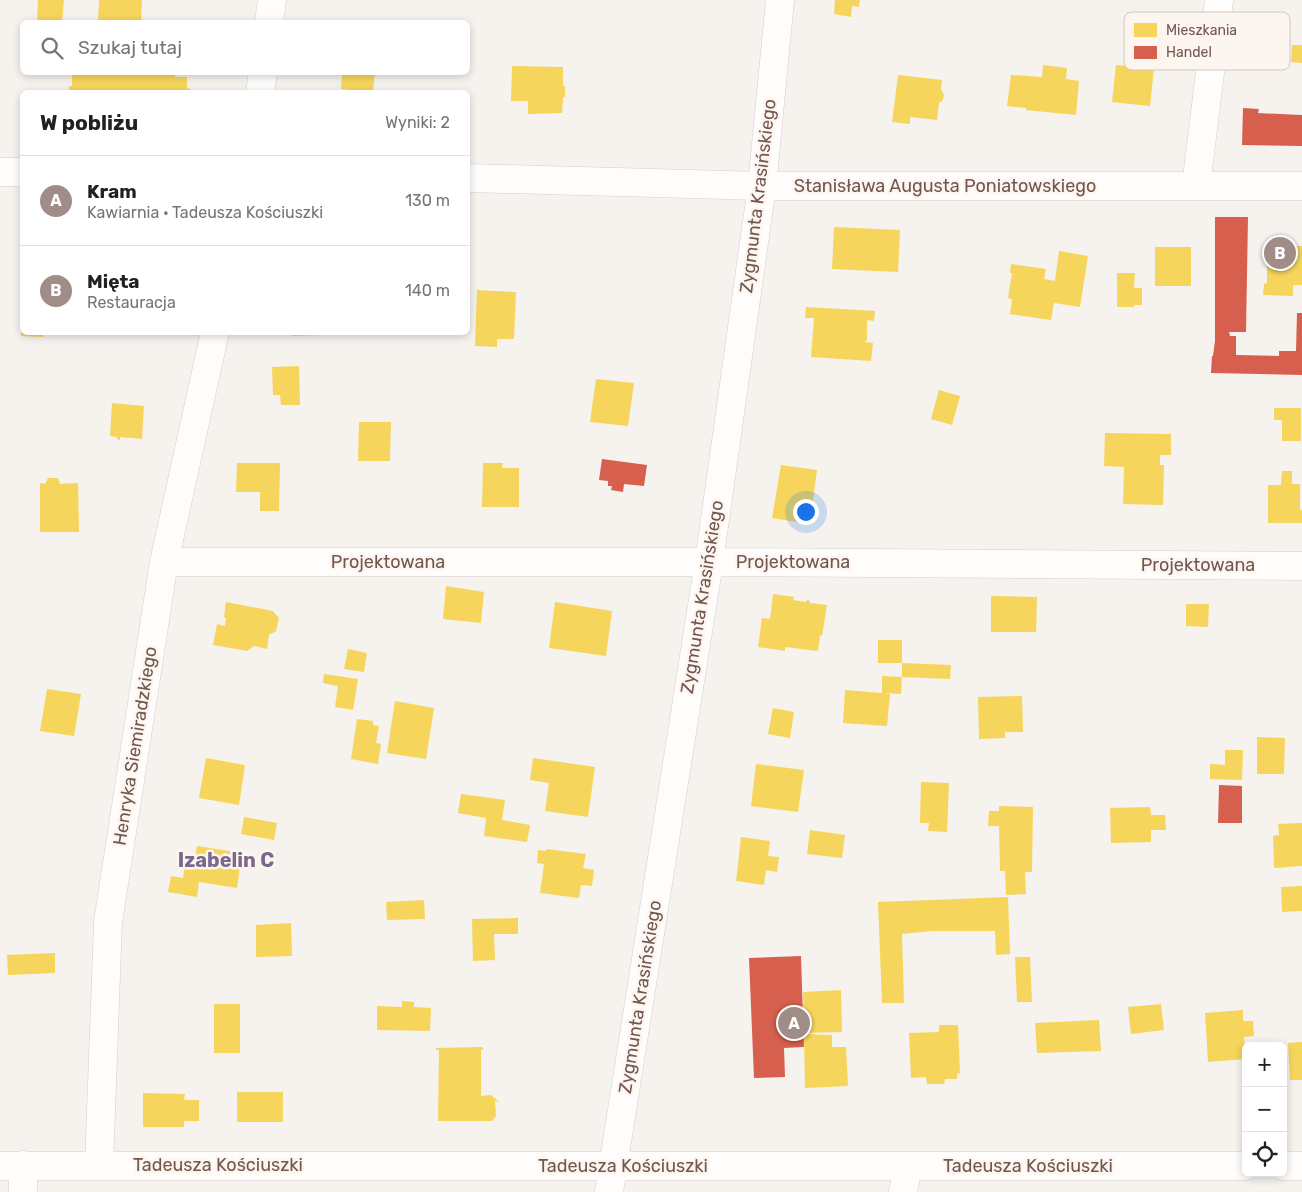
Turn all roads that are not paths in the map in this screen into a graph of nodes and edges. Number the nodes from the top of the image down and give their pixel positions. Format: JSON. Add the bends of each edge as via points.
{"nodes":[{"id":1,"x":272,"y":0,"type":"edge"},
{"id":2,"x":780,"y":0,"type":"edge"},
{"id":3,"x":269,"y":20,"type":"edge"},
{"id":4,"x":1210,"y":70,"type":"edge"},
{"id":5,"x":263,"y":75,"type":"edge"},
{"id":6,"x":260,"y":90,"type":"edge"},
{"id":7,"x":0,"y":172,"type":"edge"},
{"id":8,"x":20,"y":172,"type":"edge"},
{"id":9,"x":470,"y":178,"type":"edge"},
{"id":10,"x":762,"y":186,"type":"junction"},
{"id":11,"x":1196,"y":186,"type":"junction"},
{"id":12,"x":1302,"y":186,"type":"edge"},
{"id":13,"x":214,"y":335,"type":"edge"},
{"id":14,"x":164,"y":562,"type":"junction"},
{"id":15,"x":708,"y":562,"type":"junction"},
{"id":16,"x":1302,"y":566,"type":"edge"},
{"id":17,"x":98,"y":1165,"type":"junction"},
{"id":18,"x":613,"y":1166,"type":"junction"},
{"id":19,"x":1242,"y":1166,"type":"edge"},
{"id":20,"x":1287,"y":1166,"type":"edge"},
{"id":21,"x":1302,"y":1166,"type":"edge"},
{"id":22,"x":16,"y":1174,"type":"edge"},
{"id":23,"x":905,"y":1179,"type":"edge"},
{"id":24,"x":609,"y":1192,"type":"edge"}],
"edges":[{"from":1,"to":3,"type":"street"},
{"from":2,"to":10,"type":"street","name":"Zygmunta Krasińskiego"},
{"from":4,"to":11,"type":"street"},
{"from":5,"to":6,"type":"street"},
{"from":7,"to":8,"type":"street"},
{"from":9,"to":10,"type":"street","name":"Stanisława Augusta Poniatowskiego"},
{"from":10,"to":11,"type":"street","name":"Stanisława Augusta Poniatowskiego"},
{"from":10,"to":15,"type":"street","name":"Zygmunta Krasińskiego"},
{"from":11,"to":12,"type":"street","name":"Stanisława Augusta Poniatowskiego"},
{"from":13,"to":14,"type":"street","name":"Henryka Siemiradzkiego"},
{"from":14,"to":15,"type":"street","name":"Projektowana"},
{"from":14,"to":17,"type":"street","name":"Henryka Siemiradzkiego","via":[[108,922]]},
{"from":15,"to":16,"type":"street","name":"Projektowana"},
{"from":15,"to":18,"type":"street","name":"Zygmunta Krasińskiego"},
{"from":17,"to":18,"type":"street","name":"Tadeusza Kościuszki"},
{"from":17,"to":22,"type":"street","name":"Tadeusza Kościuszki"},
{"from":18,"to":23,"type":"street","name":"Tadeusza Kościuszki"},
{"from":18,"to":24,"type":"street","name":"Zygmunta Krasińskiego"},
{"from":19,"to":23,"type":"street","name":"Tadeusza Kościuszki"},
{"from":20,"to":21,"type":"street"}]}
